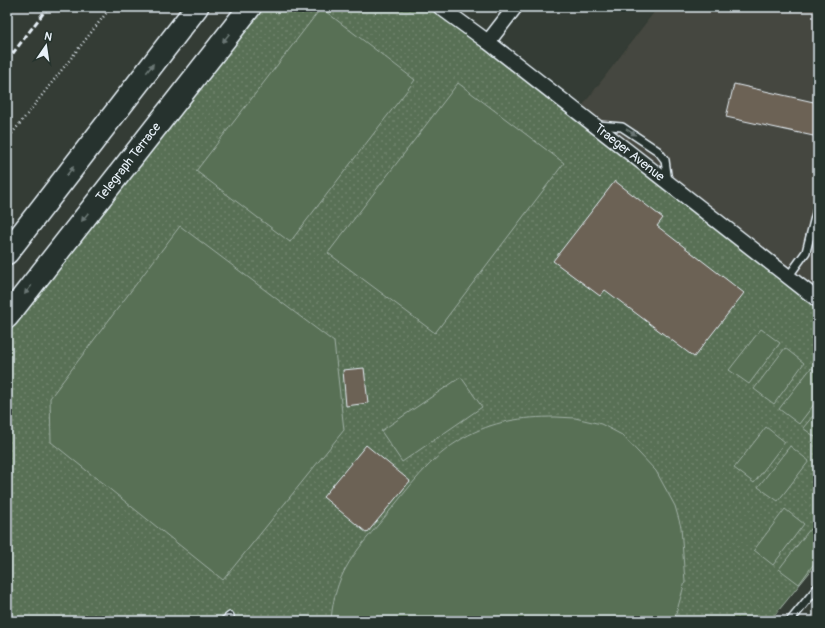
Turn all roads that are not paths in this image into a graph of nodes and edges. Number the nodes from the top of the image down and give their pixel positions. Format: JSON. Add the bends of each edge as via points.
{"nodes":[{"id":1,"x":197,"y":7,"type":"edge"},
{"id":2,"x":250,"y":7,"type":"edge"},
{"id":3,"x":440,"y":7,"type":"edge"},
{"id":4,"x":515,"y":7,"type":"edge"},
{"id":5,"x":488,"y":42,"type":"junction"},
{"id":6,"x":594,"y":125,"type":"junction"},
{"id":7,"x":668,"y":183,"type":"junction"},
{"id":8,"x":818,"y":205,"type":"edge"},
{"id":9,"x":7,"y":254,"type":"edge"},
{"id":10,"x":788,"y":277,"type":"junction"},
{"id":11,"x":818,"y":300,"type":"edge"},
{"id":12,"x":7,"y":317,"type":"edge"},
{"id":13,"x":818,"y":587,"type":"edge"},
{"id":14,"x":790,"y":621,"type":"edge"}],
"edges":[{"from":9,"to":1,"type":"highway","one_way":true},
{"from":2,"to":12,"type":"highway","name":"Telegraph Terrace","one_way":true},
{"from":3,"to":5,"type":"street","name":"Traeger Avenue"},
{"from":4,"to":5,"type":"street"},
{"from":5,"to":6,"type":"street","name":"Traeger Avenue"},
{"from":6,"to":7,"type":"street","name":"Traeger Avenue"},
{"from":6,"to":7,"type":"lane","one_way":true,"via":[[622,127],[658,150],[665,160]]},
{"from":7,"to":10,"type":"street","name":"Traeger Avenue"},
{"from":8,"to":10,"type":"lane","via":[[806,252]]},
{"from":10,"to":11,"type":"street","name":"Traeger Avenue"},
{"from":13,"to":14,"type":"lane"}]}
